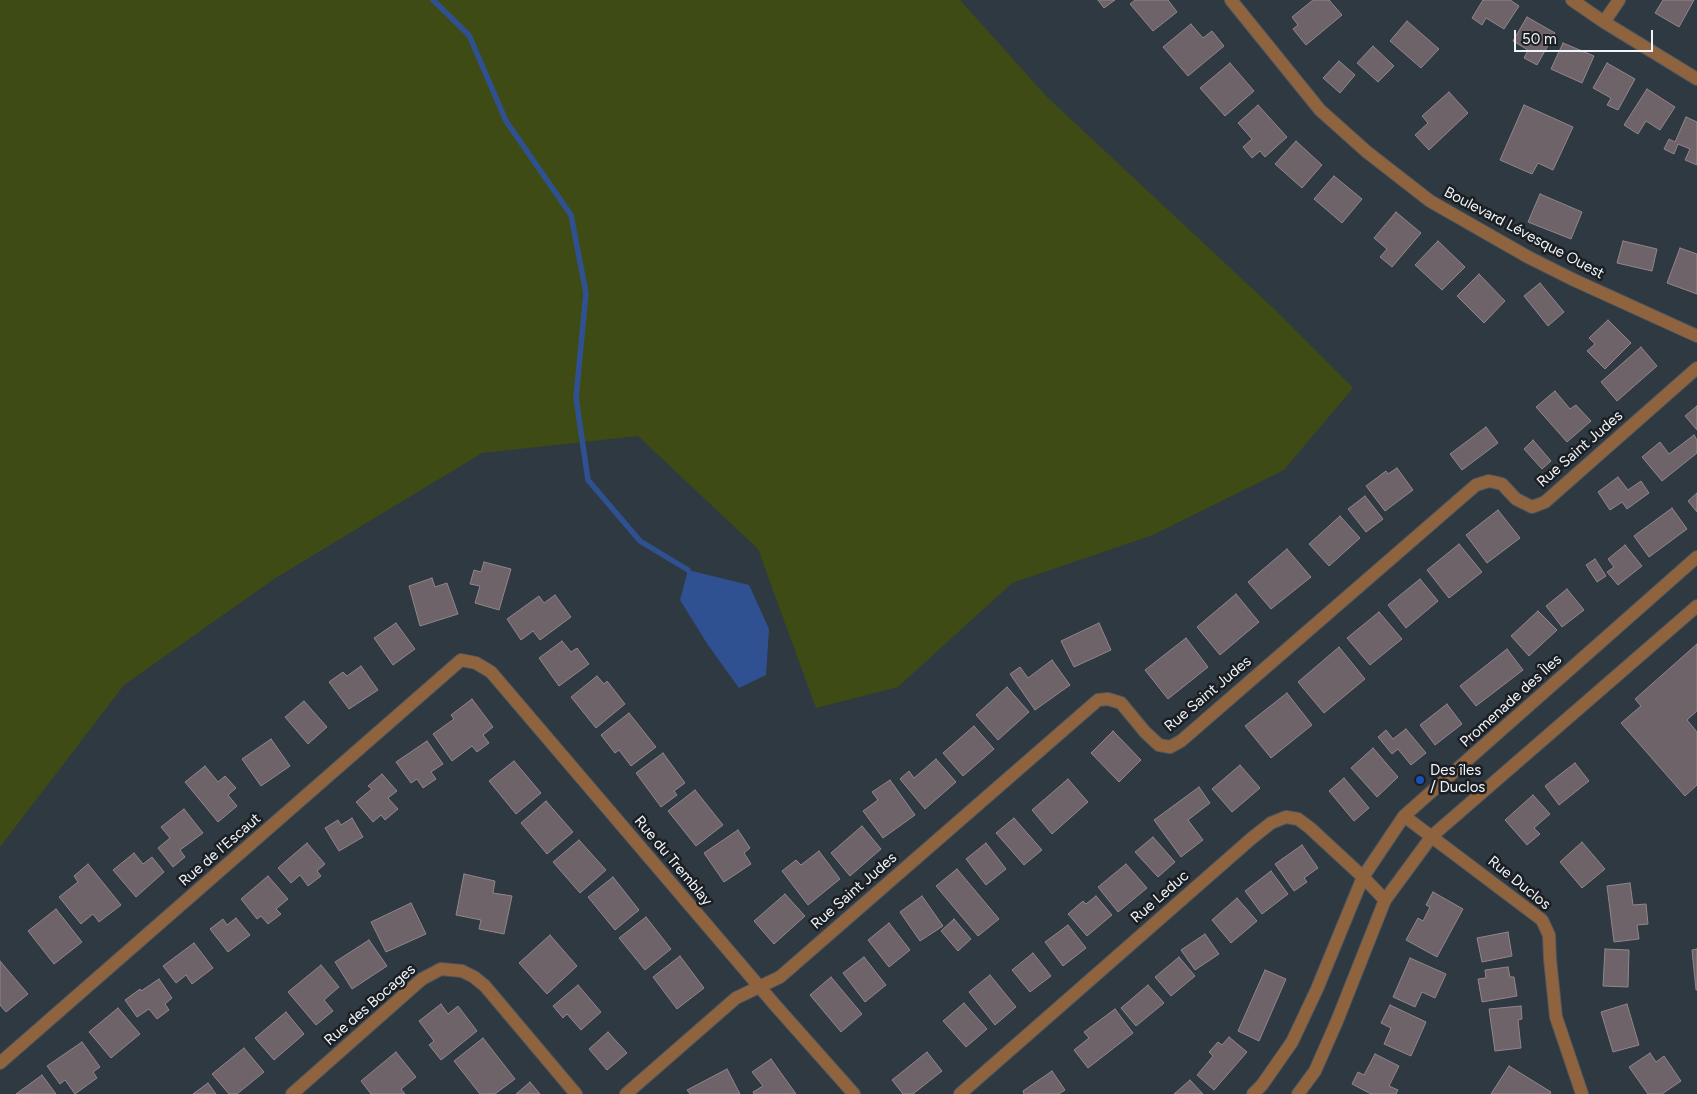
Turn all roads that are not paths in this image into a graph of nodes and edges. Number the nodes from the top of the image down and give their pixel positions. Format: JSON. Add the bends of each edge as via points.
{"nodes":[{"id":1,"x":1231,"y":0,"type":"edge"},
{"id":2,"x":1572,"y":0,"type":"edge"},
{"id":3,"x":1619,"y":0,"type":"edge"},
{"id":4,"x":1604,"y":22,"type":"junction"},
{"id":5,"x":1697,"y":79,"type":"edge"},
{"id":6,"x":1697,"y":336,"type":"edge"},
{"id":7,"x":1697,"y":368,"type":"edge"},
{"id":8,"x":1697,"y":557,"type":"edge"},
{"id":9,"x":1697,"y":606,"type":"edge"},
{"id":10,"x":461,"y":660,"type":"joint"},
{"id":11,"x":1404,"y":816,"type":"junction"},
{"id":12,"x":1432,"y":836,"type":"junction"},
{"id":13,"x":1363,"y":877,"type":"junction"},
{"id":14,"x":1385,"y":900,"type":"junction"},
{"id":15,"x":759,"y":986,"type":"junction"},
{"id":16,"x":0,"y":1063,"type":"edge"},
{"id":17,"x":292,"y":1094,"type":"edge"},
{"id":18,"x":576,"y":1094,"type":"edge"},
{"id":19,"x":626,"y":1094,"type":"edge"},
{"id":20,"x":854,"y":1094,"type":"edge"},
{"id":21,"x":960,"y":1094,"type":"edge"},
{"id":22,"x":1253,"y":1094,"type":"edge"},
{"id":23,"x":1298,"y":1094,"type":"edge"},
{"id":24,"x":1582,"y":1094,"type":"edge"}],
"edges":[{"from":1,"to":6,"type":"street","name":"Boulevard Lévesque Ouest","via":[[1320,110],[1430,201],[1528,257]]},
{"from":2,"to":4,"type":"street"},
{"from":3,"to":4,"type":"street"},
{"from":4,"to":5,"type":"street"},
{"from":7,"to":15,"type":"street","name":"Rue Saint Judes","via":[[1545,502],[1532,507],[1516,499],[1502,484],[1489,481],[1476,485],[1181,741],[1170,747],[1159,745],[1121,703],[1108,698],[1098,700],[780,977]]},
{"from":8,"to":11,"type":"street","name":"Promenade des Îles"},
{"from":9,"to":12,"type":"street"},
{"from":10,"to":15,"type":"street","name":"Rue du Tremblay","via":[[476,663],[491,672]]},
{"from":10,"to":16,"type":"street","name":"Rue de l'Escaut"},
{"from":11,"to":12,"type":"street","name":"Rue Duclos"},
{"from":11,"to":13,"type":"street","name":"Promenade des Îles"},
{"from":12,"to":14,"type":"street"},
{"from":12,"to":24,"type":"street","name":"Rue Duclos","via":[[1542,920],[1549,935],[1556,1017]]},
{"from":13,"to":14,"type":"street","name":"Rue Leduc"},
{"from":13,"to":21,"type":"street","name":"Rue Leduc","via":[[1298,819],[1286,817],[1271,823]]},
{"from":13,"to":22,"type":"street","name":"Promenade des Îles","via":[[1318,989],[1292,1042]]},
{"from":14,"to":23,"type":"street","via":[[1337,1021],[1315,1070]]},
{"from":15,"to":19,"type":"street","name":"Rue Saint Judes","via":[[736,998]]},
{"from":15,"to":20,"type":"street","name":"Rue du Tremblay"},
{"from":17,"to":18,"type":"street","name":"Rue des Bocages","via":[[422,979],[441,969],[462,971],[485,986]]}]}
